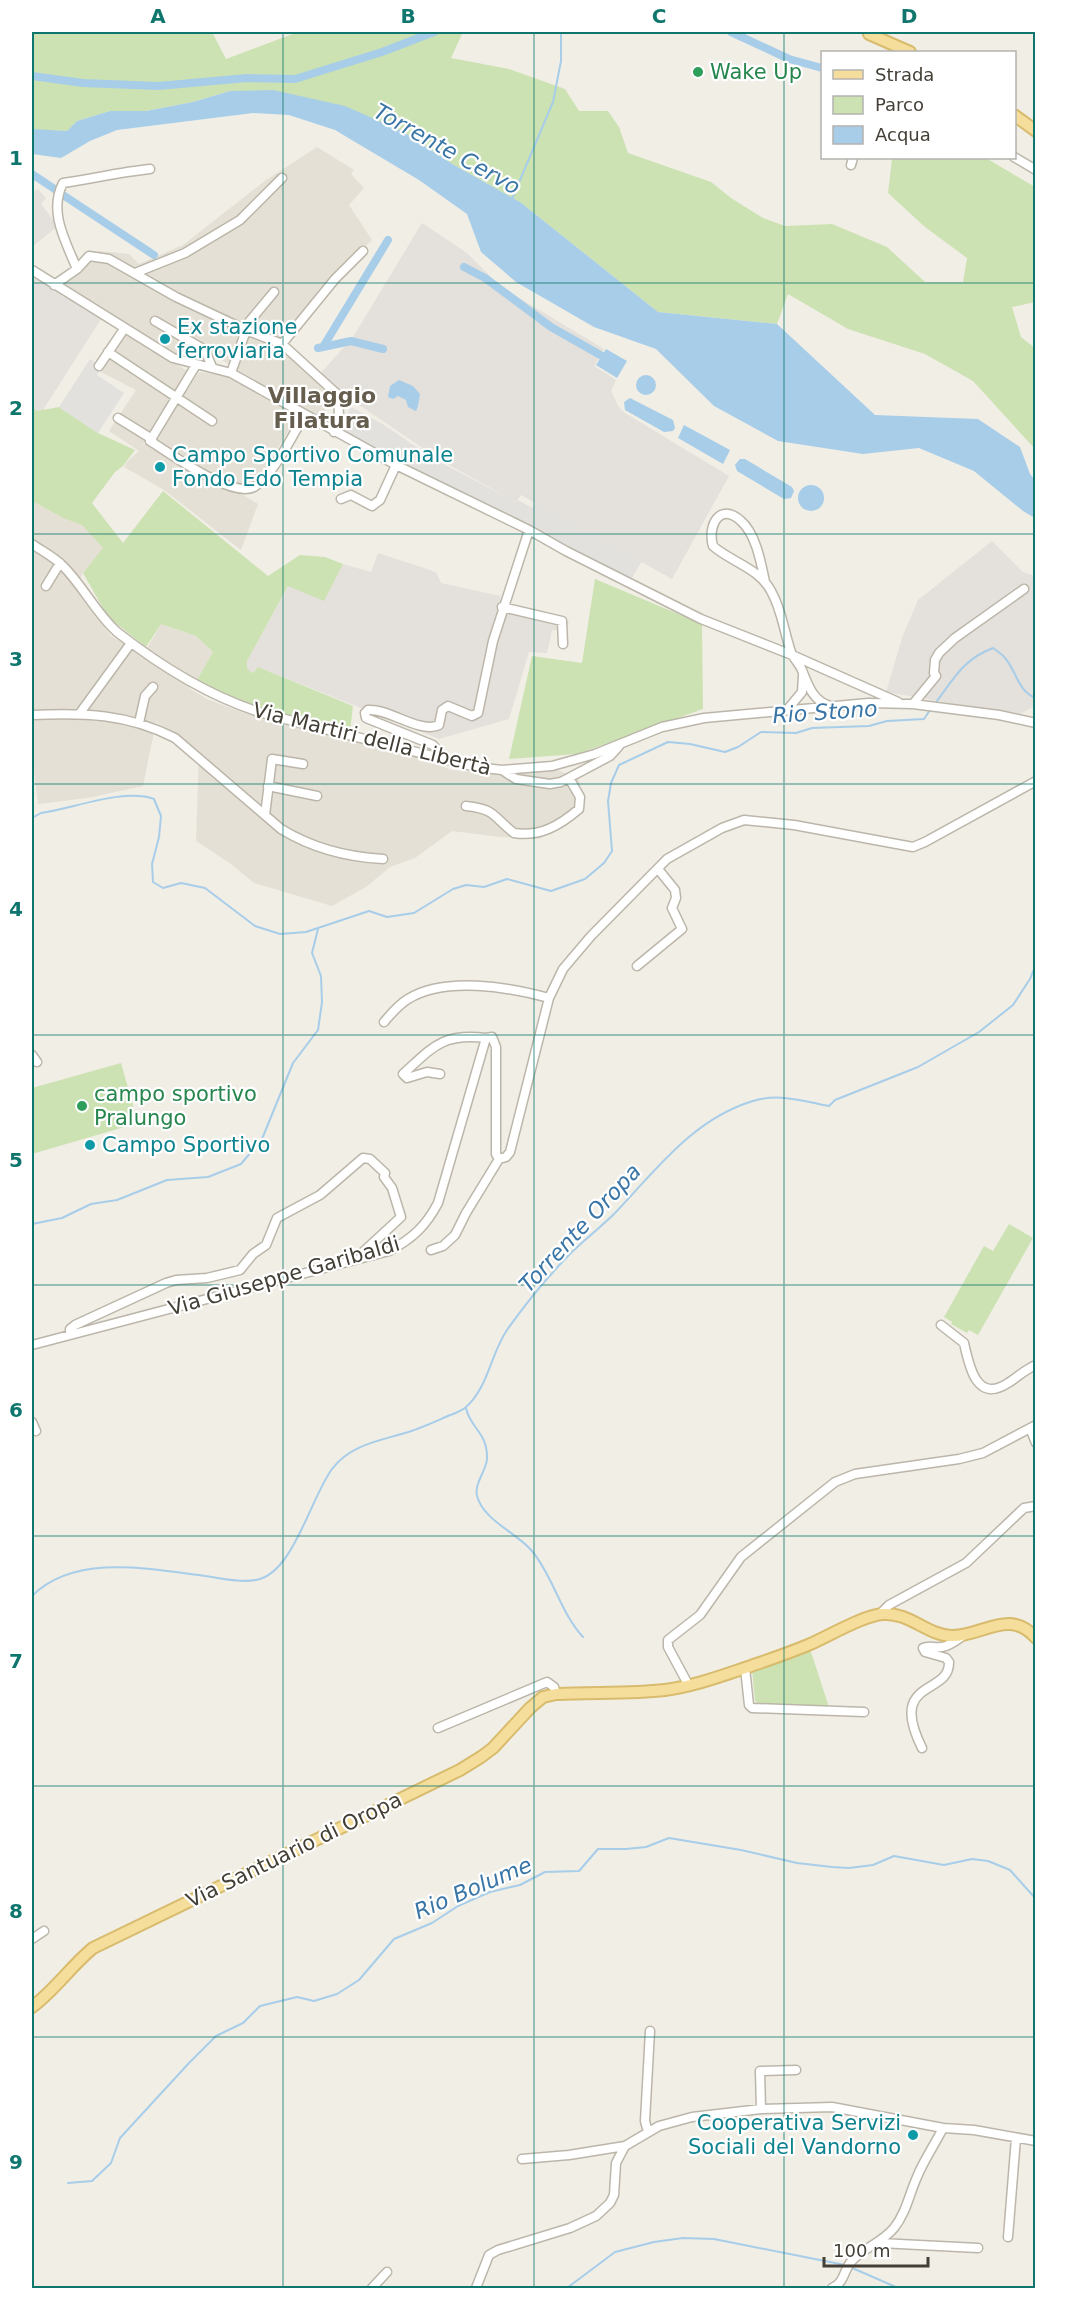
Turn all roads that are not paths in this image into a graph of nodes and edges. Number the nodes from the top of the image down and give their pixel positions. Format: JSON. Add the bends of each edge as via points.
{"nodes":[{"id":1,"x":867,"y":32,"type":"edge"},
{"id":2,"x":908,"y":51,"type":"edge"},
{"id":3,"x":1016,"y":117,"type":"edge"},
{"id":4,"x":1035,"y":131,"type":"edge"},
{"id":5,"x":1016,"y":158,"type":"edge"},
{"id":6,"x":150,"y":169,"type":"dead end"},
{"id":7,"x":1035,"y":170,"type":"edge"},
{"id":8,"x":282,"y":178,"type":"dead end"},
{"id":9,"x":363,"y":251,"type":"dead end"},
{"id":10,"x":76,"y":269,"type":"junction"},
{"id":11,"x":32,"y":270,"type":"edge"},
{"id":12,"x":135,"y":273,"type":"junction"},
{"id":13,"x":54,"y":285,"type":"junction"},
{"id":14,"x":274,"y":292,"type":"dead end"},
{"id":15,"x":155,"y":321,"type":"dead end"},
{"id":16,"x":124,"y":329,"type":"junction"},
{"id":17,"x":246,"y":330,"type":"junction"},
{"id":18,"x":282,"y":344,"type":"junction"},
{"id":19,"x":108,"y":352,"type":"junction"},
{"id":20,"x":196,"y":365,"type":"junction"},
{"id":21,"x":99,"y":366,"type":"dead end"},
{"id":22,"x":212,"y":368,"type":"junction"},
{"id":23,"x":231,"y":373,"type":"junction"},
{"id":24,"x":177,"y":398,"type":"junction"},
{"id":25,"x":305,"y":415,"type":"junction"},
{"id":26,"x":118,"y":418,"type":"dead end"},
{"id":27,"x":212,"y":420,"type":"dead end"},
{"id":28,"x":334,"y":432,"type":"junction"},
{"id":29,"x":152,"y":439,"type":"junction"},
{"id":30,"x":396,"y":465,"type":"junction"},
{"id":31,"x":341,"y":498,"type":"dead end"},
{"id":32,"x":529,"y":530,"type":"junction"},
{"id":33,"x":32,"y":544,"type":"edge"},
{"id":34,"x":60,"y":563,"type":"junction"},
{"id":35,"x":765,"y":582,"type":"junction"},
{"id":36,"x":46,"y":586,"type":"dead end"},
{"id":37,"x":1024,"y":589,"type":"dead end"},
{"id":38,"x":502,"y":607,"type":"junction"},
{"id":39,"x":131,"y":643,"type":"junction"},
{"id":40,"x":563,"y":644,"type":"dead end"},
{"id":41,"x":792,"y":655,"type":"junction"},
{"id":42,"x":153,"y":687,"type":"dead end"},
{"id":43,"x":806,"y":692,"type":"junction"},
{"id":44,"x":901,"y":704,"type":"junction"},
{"id":45,"x":913,"y":704,"type":"junction"},
{"id":46,"x":834,"y":707,"type":"junction"},
{"id":47,"x":807,"y":709,"type":"junction"},
{"id":48,"x":787,"y":710,"type":"junction"},
{"id":49,"x":80,"y":713,"type":"junction"},
{"id":50,"x":32,"y":715,"type":"edge"},
{"id":51,"x":139,"y":723,"type":"junction"},
{"id":52,"x":1035,"y":723,"type":"edge"},
{"id":53,"x":622,"y":743,"type":"junction"},
{"id":54,"x":446,"y":760,"type":"junction"},
{"id":55,"x":303,"y":764,"type":"dead end"},
{"id":56,"x":502,"y":770,"type":"junction"},
{"id":57,"x":569,"y":777,"type":"junction"},
{"id":58,"x":1035,"y":781,"type":"edge"},
{"id":59,"x":268,"y":786,"type":"junction"},
{"id":60,"x":317,"y":796,"type":"dead end"},
{"id":61,"x":466,"y":806,"type":"dead end"},
{"id":62,"x":265,"y":814,"type":"junction"},
{"id":63,"x":383,"y":859,"type":"dead end"},
{"id":64,"x":658,"y":869,"type":"junction"},
{"id":65,"x":637,"y":966,"type":"dead end"},
{"id":66,"x":549,"y":998,"type":"junction"},
{"id":67,"x":384,"y":1022,"type":"dead end"},
{"id":68,"x":486,"y":1038,"type":"junction"},
{"id":69,"x":440,"y":1074,"type":"dead end"},
{"id":70,"x":499,"y":1160,"type":"junction"},
{"id":71,"x":431,"y":1250,"type":"dead end"},
{"id":72,"x":361,"y":1258,"type":"junction"},
{"id":73,"x":941,"y":1325,"type":"dead end"},
{"id":74,"x":70,"y":1334,"type":"junction"},
{"id":75,"x":32,"y":1345,"type":"edge"},
{"id":76,"x":1035,"y":1365,"type":"edge"},
{"id":77,"x":32,"y":1422,"type":"edge"},
{"id":78,"x":1033,"y":1426,"type":"edge"},
{"id":79,"x":36,"y":1431,"type":"dead end"},
{"id":80,"x":1035,"y":1443,"type":"edge"},
{"id":81,"x":1035,"y":1506,"type":"edge"},
{"id":82,"x":881,"y":1614,"type":"junction"},
{"id":83,"x":964,"y":1635,"type":"junction"},
{"id":84,"x":1035,"y":1638,"type":"edge"},
{"id":85,"x":745,"y":1668,"type":"junction"},
{"id":86,"x":689,"y":1686,"type":"junction"},
{"id":87,"x":556,"y":1694,"type":"junction"},
{"id":88,"x":864,"y":1712,"type":"dead end"},
{"id":89,"x":438,"y":1728,"type":"dead end"},
{"id":90,"x":922,"y":1748,"type":"dead end"},
{"id":91,"x":44,"y":1931,"type":"dead end"},
{"id":92,"x":32,"y":1939,"type":"edge"},
{"id":93,"x":32,"y":2007,"type":"edge"},
{"id":94,"x":650,"y":2031,"type":"dead end"},
{"id":95,"x":796,"y":2070,"type":"dead end"},
{"id":96,"x":761,"y":2109,"type":"junction"},
{"id":97,"x":944,"y":2128,"type":"junction"},
{"id":98,"x":648,"y":2132,"type":"junction"},
{"id":99,"x":1016,"y":2138,"type":"junction"},
{"id":100,"x":1035,"y":2141,"type":"edge"},
{"id":101,"x":625,"y":2146,"type":"junction"},
{"id":102,"x":522,"y":2158,"type":"dead end"},
{"id":103,"x":1008,"y":2237,"type":"dead end"},
{"id":104,"x":880,"y":2242,"type":"junction"},
{"id":105,"x":978,"y":2248,"type":"dead end"},
{"id":106,"x":387,"y":2272,"type":"dead end"},
{"id":107,"x":844,"y":2276,"type":"junction"},
{"id":108,"x":372,"y":2289,"type":"edge"},
{"id":109,"x":476,"y":2289,"type":"edge"},
{"id":110,"x":832,"y":2289,"type":"edge"},
{"id":111,"x":849,"y":2289,"type":"edge"}],
"edges":[{"from":1,"to":2,"type":"main road"},
{"from":3,"to":4,"type":"main road"},
{"from":5,"to":7,"type":"street"},
{"from":6,"to":10,"type":"street","via":[[63,183],[57,210]]},
{"from":8,"to":12,"type":"street","via":[[240,220],[185,253]]},
{"from":9,"to":18,"type":"street"},
{"from":10,"to":12,"type":"street","via":[[89,256],[109,259]]},
{"from":10,"to":13,"type":"street"},
{"from":11,"to":13,"type":"street"},
{"from":12,"to":17,"type":"street"},
{"from":13,"to":16,"type":"street"},
{"from":14,"to":17,"type":"street"},
{"from":15,"to":22,"type":"street","via":[[205,350]]},
{"from":16,"to":19,"type":"street"},
{"from":16,"to":20,"type":"street","via":[[173,358]]},
{"from":17,"to":18,"type":"street"},
{"from":17,"to":23,"type":"street"},
{"from":18,"to":28,"type":"street","via":[[338,395],[339,416]]},
{"from":19,"to":21,"type":"street"},
{"from":19,"to":24,"type":"street"},
{"from":20,"to":22,"type":"street"},
{"from":20,"to":24,"type":"street"},
{"from":22,"to":23,"type":"street"},
{"from":23,"to":25,"type":"street"},
{"from":24,"to":27,"type":"street"},
{"from":24,"to":29,"type":"street"},
{"from":25,"to":28,"type":"street"},
{"from":25,"to":29,"type":"street","via":[[266,476],[244,490],[217,481]]},
{"from":26,"to":29,"type":"street"},
{"from":28,"to":30,"type":"street"},
{"from":30,"to":31,"type":"street","via":[[380,500],[372,506],[351,495]]},
{"from":30,"to":32,"type":"street"},
{"from":32,"to":38,"type":"street"},
{"from":32,"to":41,"type":"street","via":[[701,619]]},
{"from":33,"to":34,"type":"street","name":"Via Martiri della Libertà"},
{"from":34,"to":36,"type":"street"},
{"from":34,"to":39,"type":"street","name":"Via Martiri della Libertà","via":[[104,620]]},
{"from":35,"to":35,"type":"street","via":[[713,546],[714,520],[729,514],[742,521],[756,548]]},
{"from":35,"to":41,"type":"street","via":[[783,619]]},
{"from":37,"to":45,"type":"street","via":[[939,653],[935,660],[936,676]]},
{"from":38,"to":40,"type":"street","via":[[562,621]]},
{"from":38,"to":54,"type":"street","via":[[478,713],[472,716],[448,706],[434,727],[376,709],[365,713],[366,718],[433,745]]},
{"from":39,"to":49,"type":"street"},
{"from":39,"to":54,"type":"street","name":"Via Martiri della Libertà","via":[[210,694],[242,708]]},
{"from":41,"to":43,"type":"street","via":[[803,675]]},
{"from":41,"to":44,"type":"street"},
{"from":42,"to":51,"type":"street","via":[[145,696]]},
{"from":43,"to":46,"type":"street"},
{"from":43,"to":47,"type":"street"},
{"from":43,"to":48,"type":"street"},
{"from":44,"to":45,"type":"street","name":"Via Martiri della Libertà"},
{"from":44,"to":46,"type":"street","name":"Via Martiri della Libertà"},
{"from":45,"to":52,"type":"street","name":"Via Martiri della Libertà"},
{"from":46,"to":47,"type":"street","name":"Via Martiri della Libertà"},
{"from":47,"to":48,"type":"street","name":"Via Martiri della Libertà"},
{"from":48,"to":53,"type":"street","name":"Via Martiri della Libertà","via":[[687,722]]},
{"from":49,"to":50,"type":"street"},
{"from":49,"to":51,"type":"street"},
{"from":51,"to":62,"type":"street","via":[[175,738]]},
{"from":53,"to":56,"type":"street","name":"Via Martiri della Libertà","via":[[552,766]]},
{"from":53,"to":57,"type":"street","via":[[610,756]]},
{"from":54,"to":56,"type":"street","name":"Via Martiri della Libertà"},
{"from":55,"to":59,"type":"street","via":[[272,759]]},
{"from":56,"to":57,"type":"street","via":[[516,779],[550,784]]},
{"from":57,"to":61,"type":"street","via":[[579,797],[579,809],[539,834],[514,833],[494,813]]},
{"from":58,"to":64,"type":"street","via":[[913,847],[744,820],[678,852]]},
{"from":59,"to":60,"type":"street"},
{"from":59,"to":62,"type":"street"},
{"from":62,"to":63,"type":"street","via":[[299,841],[320,849]]},
{"from":64,"to":65,"type":"street","via":[[675,890],[672,908],[682,929]]},
{"from":64,"to":66,"type":"street","via":[[572,957]]},
{"from":66,"to":67,"type":"street","via":[[458,986],[410,998]]},
{"from":66,"to":70,"type":"street","via":[[510,1152]]},
{"from":68,"to":69,"type":"street","via":[[456,1037],[439,1043],[403,1074],[407,1078],[427,1072]]},
{"from":68,"to":70,"type":"street","via":[[492,1037],[496,1047]]},
{"from":68,"to":72,"type":"street","name":"Via Giuseppe Garibaldi","via":[[438,1203],[430,1218],[408,1241]]},
{"from":70,"to":71,"type":"street","via":[[455,1235],[444,1246]]},
{"from":72,"to":74,"type":"street","name":"Via Giuseppe Garibaldi"},
{"from":72,"to":74,"type":"street","via":[[401,1217],[385,1173],[370,1159],[363,1158],[320,1195],[277,1218],[267,1245],[240,1269],[166,1283],[75,1325]]},
{"from":73,"to":76,"type":"street","via":[[964,1343],[970,1371],[987,1388],[1008,1384]]},
{"from":74,"to":75,"type":"street","name":"Via Giuseppe Garibaldi"},
{"from":77,"to":79,"type":"street"},
{"from":78,"to":80,"type":"street"},
{"from":78,"to":86,"type":"street","via":[[983,1453],[855,1474],[835,1482],[803,1506],[741,1557],[699,1615],[668,1640]]},
{"from":81,"to":82,"type":"street","name":"Via Santuario di Oropa","via":[[1024,1508],[966,1563],[889,1605]]},
{"from":82,"to":83,"type":"main road","via":[[905,1617],[949,1636]]},
{"from":82,"to":85,"type":"main road","name":"Via Santuario di Oropa"},
{"from":83,"to":84,"type":"main road","via":[[1001,1624],[1018,1625]]},
{"from":83,"to":90,"type":"street","via":[[948,1646],[922,1648],[946,1658],[949,1668],[941,1679],[922,1689],[912,1707],[910,1719]]},
{"from":85,"to":86,"type":"main road","name":"Via Santuario di Oropa"},
{"from":85,"to":88,"type":"street","via":[[752,1708]]},
{"from":86,"to":87,"type":"main road","name":"Via Santuario di Oropa"},
{"from":87,"to":89,"type":"street","name":"Via Santuario di Oropa","via":[[547,1682]]},
{"from":87,"to":93,"type":"main road","name":"Via Santuario di Oropa","via":[[543,1697],[493,1748],[460,1770],[93,1948]]},
{"from":91,"to":92,"type":"street"},
{"from":94,"to":98,"type":"street","via":[[645,2121]]},
{"from":95,"to":96,"type":"street","via":[[760,2071]]},
{"from":96,"to":97,"type":"street","via":[[843,2108]]},
{"from":96,"to":98,"type":"street","via":[[692,2117]]},
{"from":97,"to":99,"type":"street"},
{"from":97,"to":104,"type":"street","via":[[916,2177],[904,2214]]},
{"from":98,"to":101,"type":"street"},
{"from":99,"to":100,"type":"street"},
{"from":99,"to":103,"type":"street"},
{"from":101,"to":102,"type":"street"},
{"from":101,"to":109,"type":"street","via":[[618,2155],[614,2194],[606,2207],[585,2223],[489,2255]]},
{"from":104,"to":105,"type":"street"},
{"from":104,"to":107,"type":"street","via":[[851,2262]]},
{"from":106,"to":108,"type":"street"},
{"from":107,"to":110,"type":"street"},
{"from":107,"to":111,"type":"street"}]}
